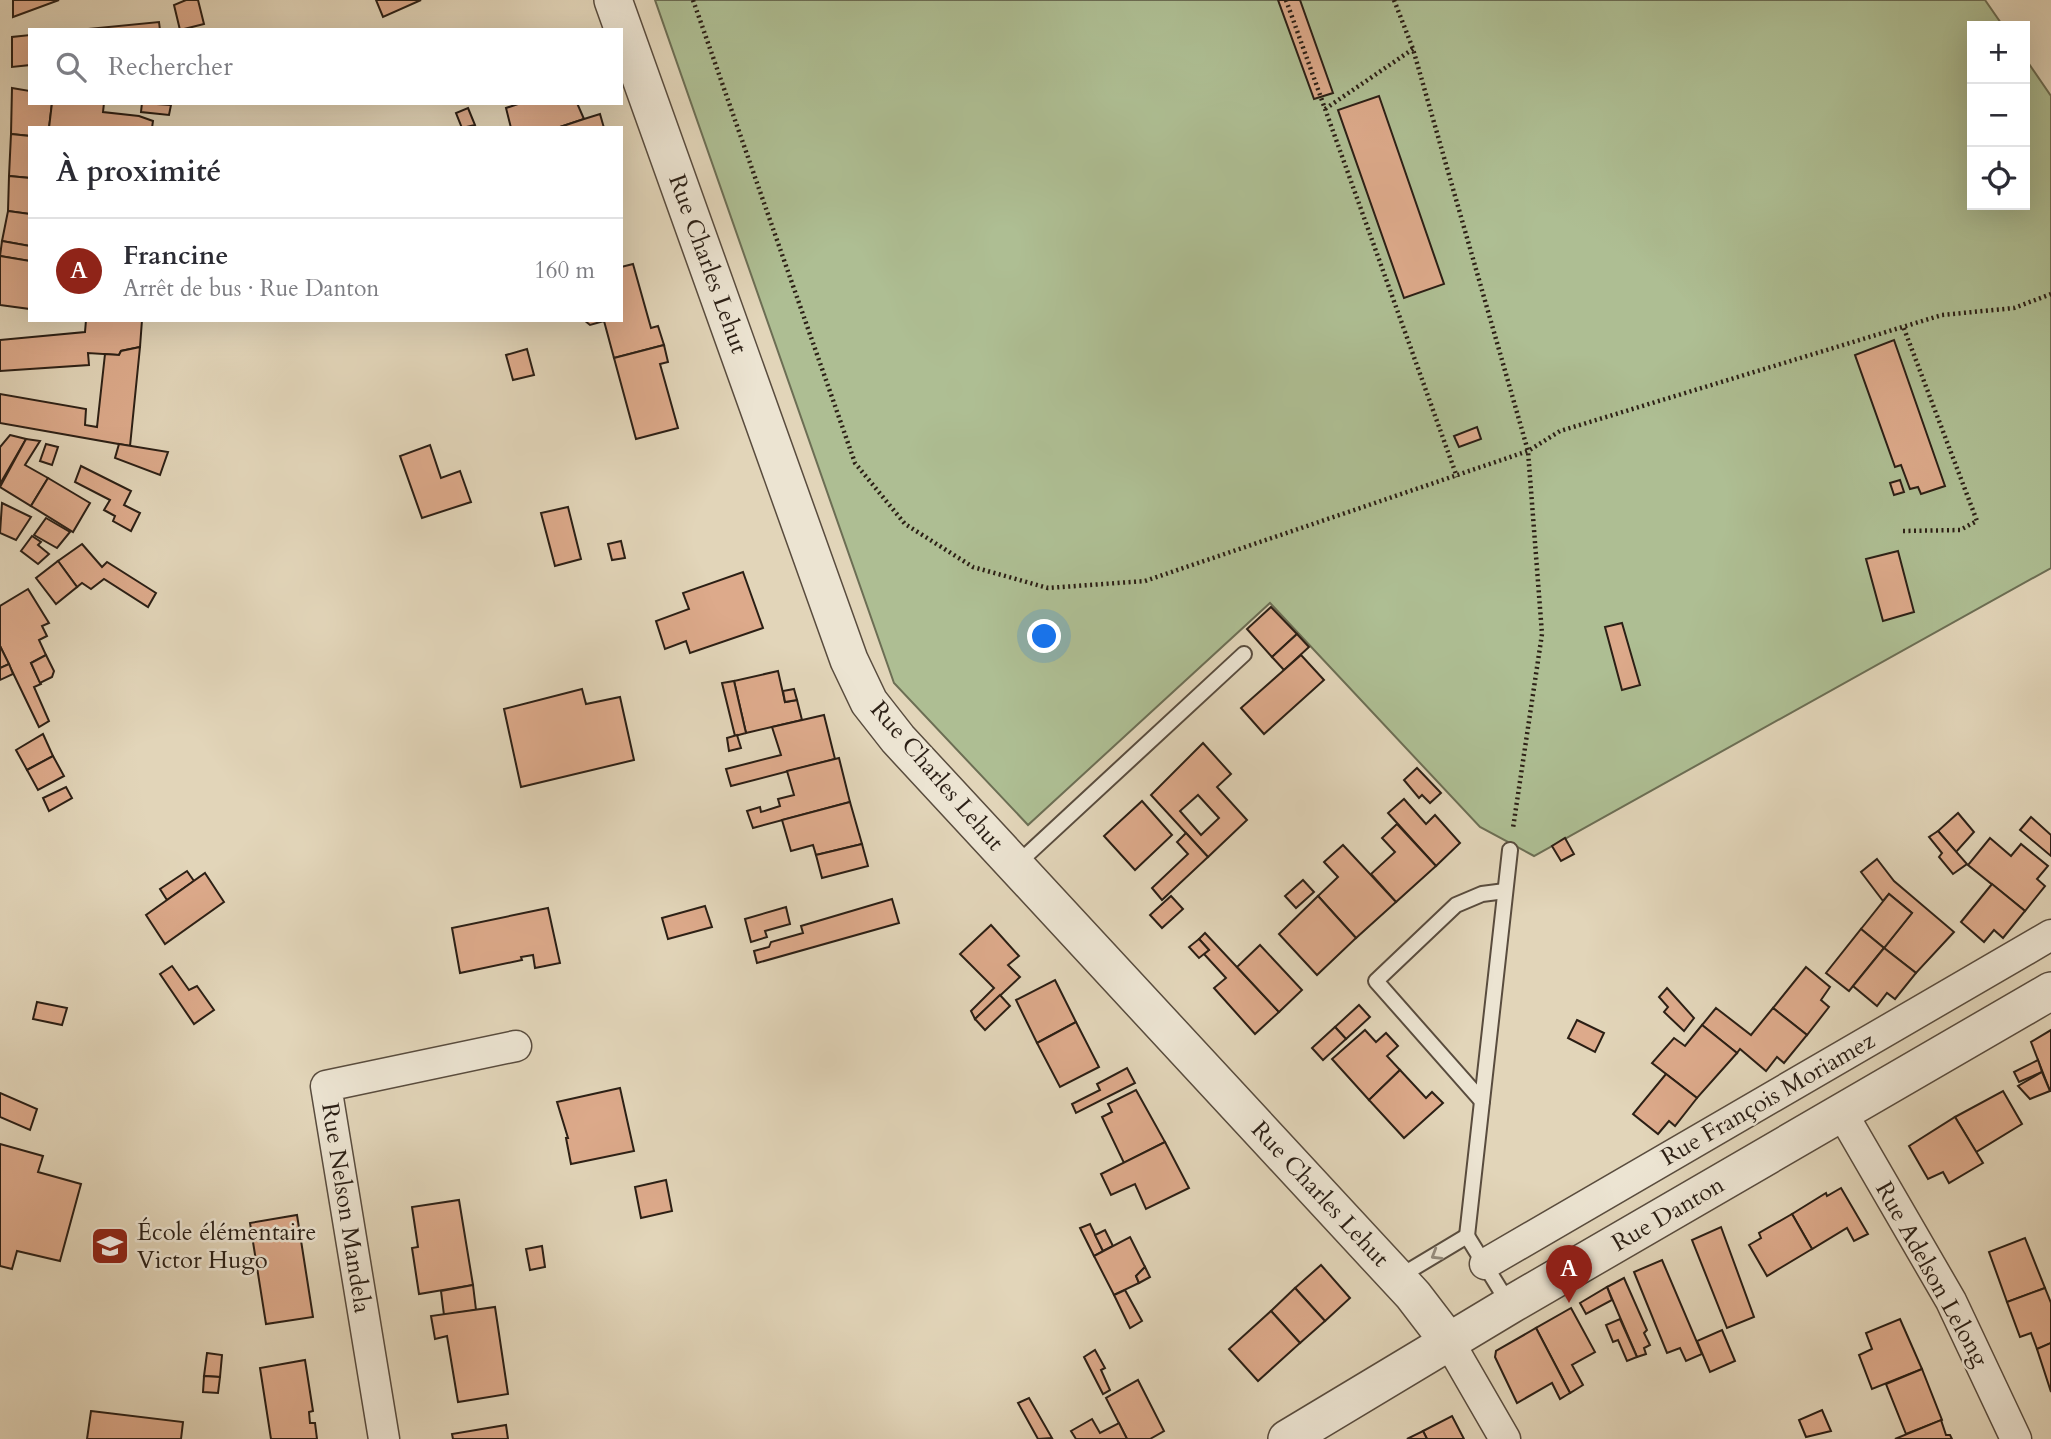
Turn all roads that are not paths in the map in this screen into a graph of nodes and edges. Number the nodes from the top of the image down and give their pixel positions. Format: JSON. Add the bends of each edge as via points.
{"nodes":[{"id":1,"x":613,"y":0,"type":"edge"},
{"id":2,"x":1244,"y":654,"type":"dead end"},
{"id":3,"x":1510,"y":850,"type":"road end"},
{"id":4,"x":1016,"y":865,"type":"junction"},
{"id":5,"x":1505,"y":891,"type":"junction"},
{"id":6,"x":2051,"y":935,"type":"edge"},
{"id":7,"x":2051,"y":991,"type":"edge"},
{"id":8,"x":516,"y":1046,"type":"dead end"},
{"id":9,"x":1482,"y":1101,"type":"junction"},
{"id":10,"x":1842,"y":1113,"type":"junction"},
{"id":11,"x":1467,"y":1236,"type":"junction"},
{"id":12,"x":1485,"y":1264,"type":"junction"},
{"id":13,"x":1397,"y":1278,"type":"junction"},
{"id":14,"x":1510,"y":1305,"type":"junction"},
{"id":15,"x":1449,"y":1342,"type":"junction"},
{"id":16,"x":384,"y":1439,"type":"edge"},
{"id":17,"x":1287,"y":1439,"type":"edge"},
{"id":18,"x":1505,"y":1439,"type":"edge"},
{"id":19,"x":2016,"y":1439,"type":"edge"}],
"edges":[{"from":1,"to":4,"type":"street","name":"Rue Charles Lehut","via":[[849,660],[869,702],[898,739]]},
{"from":2,"to":4,"type":"lane"},
{"from":3,"to":5,"type":"lane"},
{"from":4,"to":13,"type":"street","name":"Rue Charles Lehut"},
{"from":5,"to":9,"type":"lane"},
{"from":5,"to":9,"type":"lane","via":[[1456,905],[1376,981]]},
{"from":6,"to":12,"type":"street","name":"Rue François Moriamez"},
{"from":7,"to":10,"type":"street","name":"Rue Danton"},
{"from":8,"to":16,"type":"street","name":"Rue Nelson Mandela","via":[[326,1086]]},
{"from":9,"to":11,"type":"lane"},
{"from":10,"to":14,"type":"street","name":"Rue Danton"},
{"from":10,"to":19,"type":"street","name":"Rue Adelson Lelong","via":[[1951,1301]]},
{"from":11,"to":12,"type":"lane"},
{"from":11,"to":13,"type":"lane","one_way":true},
{"from":12,"to":14,"type":"lane"},
{"from":13,"to":15,"type":"street","name":"Rue Charles Lehut"},
{"from":14,"to":15,"type":"street","name":"Rue Danton"},
{"from":15,"to":17,"type":"street","name":"Rue Danton"},
{"from":15,"to":18,"type":"street"}]}
